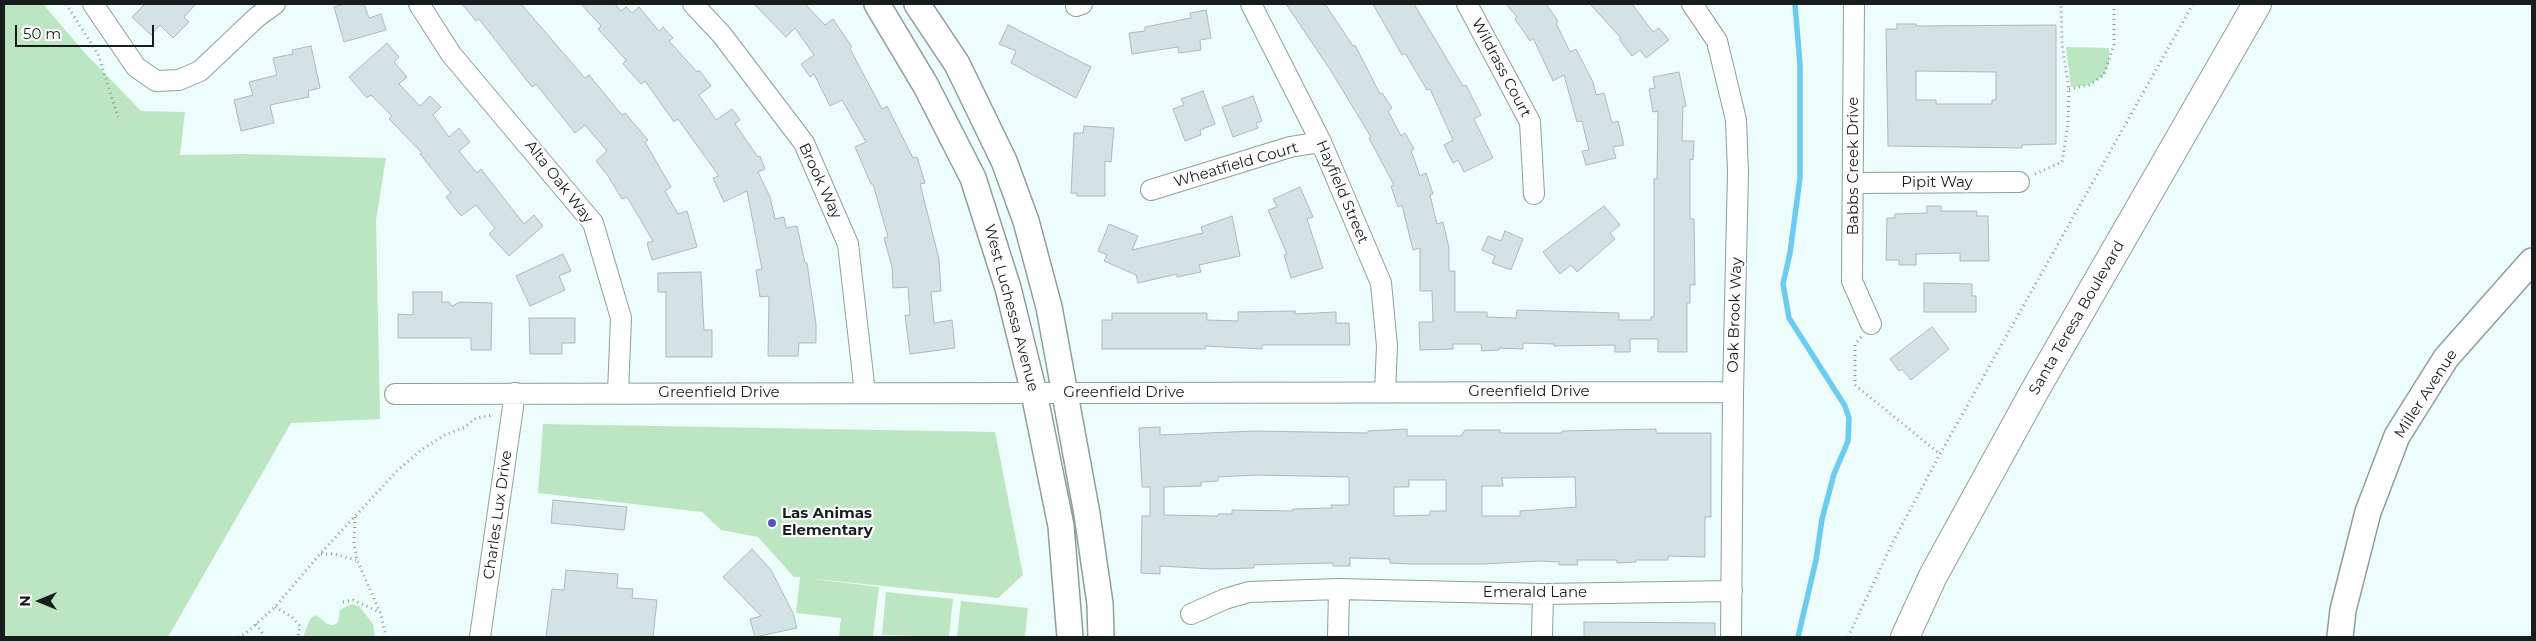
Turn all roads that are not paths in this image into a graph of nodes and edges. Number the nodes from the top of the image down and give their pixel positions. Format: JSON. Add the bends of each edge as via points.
{"nodes":[{"id":1,"x":93,"y":4,"type":"edge"},
{"id":2,"x":274,"y":4,"type":"edge"},
{"id":3,"x":419,"y":4,"type":"edge"},
{"id":4,"x":694,"y":4,"type":"edge"},
{"id":5,"x":877,"y":4,"type":"edge"},
{"id":6,"x":917,"y":4,"type":"edge"},
{"id":7,"x":1251,"y":4,"type":"edge"},
{"id":8,"x":1467,"y":4,"type":"edge"},
{"id":9,"x":1692,"y":4,"type":"edge"},
{"id":10,"x":1854,"y":4,"type":"edge"},
{"id":11,"x":2257,"y":4,"type":"edge"},
{"id":12,"x":1321,"y":142,"type":"junction"},
{"id":13,"x":2019,"y":182,"type":"road end"},
{"id":14,"x":1854,"y":183,"type":"junction"},
{"id":15,"x":1151,"y":190,"type":"dead end"},
{"id":16,"x":1534,"y":194,"type":"dead end"},
{"id":17,"x":2532,"y":261,"type":"edge"},
{"id":18,"x":1871,"y":324,"type":"road end"},
{"id":19,"x":1385,"y":392,"type":"junction"},
{"id":20,"x":1732,"y":392,"type":"junction"},
{"id":21,"x":515,"y":393,"type":"junction"},
{"id":22,"x":618,"y":393,"type":"junction"},
{"id":23,"x":865,"y":393,"type":"junction"},
{"id":24,"x":1034,"y":393,"type":"junction"},
{"id":25,"x":1064,"y":393,"type":"junction"},
{"id":26,"x":395,"y":394,"type":"dead end"},
{"id":27,"x":1339,"y":589,"type":"junction"},
{"id":28,"x":1732,"y":591,"type":"junction"},
{"id":29,"x":1543,"y":594,"type":"junction"},
{"id":30,"x":1191,"y":614,"type":"dead end"},
{"id":31,"x":480,"y":637,"type":"edge"},
{"id":32,"x":1070,"y":637,"type":"edge"},
{"id":33,"x":1101,"y":637,"type":"edge"},
{"id":34,"x":1338,"y":637,"type":"edge"},
{"id":35,"x":1542,"y":637,"type":"edge"},
{"id":36,"x":1731,"y":637,"type":"edge"},
{"id":37,"x":1905,"y":637,"type":"edge"},
{"id":38,"x":2340,"y":637,"type":"edge"}],
"edges":[{"from":1,"to":2,"type":"street","via":[[136,67],[156,81],[179,80],[200,71]]},
{"from":3,"to":22,"type":"street","name":"Alta Oak Way","via":[[451,54],[593,223],[621,318]]},
{"from":4,"to":23,"type":"street","name":"Brook Way","via":[[722,35],[804,143],[848,244]]},
{"from":5,"to":24,"type":"street","name":"West Luchessa Avenue","via":[[926,86],[973,178],[1008,288]]},
{"from":6,"to":25,"type":"street","name":"West Luchessa Avenue","via":[[957,64],[1004,161],[1026,221],[1046,298]]},
{"from":7,"to":12,"type":"street","name":"Hayfield Street"},
{"from":8,"to":16,"type":"street","name":"Wildrass Court","via":[[1530,122]]},
{"from":9,"to":20,"type":"street","name":"Oak Brook Way","via":[[1718,41],[1736,120],[1738,172]]},
{"from":10,"to":14,"type":"street","name":"Babbs Creek Drive"},
{"from":11,"to":37,"type":"main road","name":"Santa Teresa Boulevard","via":[[2034,392],[1933,576]]},
{"from":12,"to":15,"type":"street","name":"Wheatfield Court","via":[[1290,148]]},
{"from":12,"to":19,"type":"street","name":"Hayfield Street","via":[[1380,283],[1387,346]]},
{"from":13,"to":14,"type":"street","name":"Pipit Way"},
{"from":14,"to":18,"type":"street","name":"Babbs Creek Drive","via":[[1852,281]]},
{"from":17,"to":38,"type":"street","name":"Miller Avenue","via":[[2446,358],[2397,436],[2368,512],[2343,610]]},
{"from":19,"to":20,"type":"street","name":"Greenfield Drive"},
{"from":19,"to":25,"type":"street","name":"Greenfield Drive"},
{"from":20,"to":28,"type":"street","name":"Oak Brook Way"},
{"from":21,"to":22,"type":"street","name":"Greenfield Drive"},
{"from":21,"to":26,"type":"street","name":"Greenfield Drive"},
{"from":21,"to":31,"type":"street","name":"Charles Lux Drive"},
{"from":22,"to":23,"type":"street","name":"Greenfield Drive"},
{"from":23,"to":24,"type":"street","name":"Greenfield Drive"},
{"from":24,"to":25,"type":"street","name":"Greenfield Drive"},
{"from":24,"to":32,"type":"street","name":"West Luchessa Avenue","via":[[1060,526]]},
{"from":25,"to":33,"type":"street","name":"West Luchessa Avenue","via":[[1087,514],[1100,604]]},
{"from":27,"to":29,"type":"street","name":"Emerald Lane"},
{"from":27,"to":30,"type":"street","name":"Emerald Lane","via":[[1249,592]]},
{"from":27,"to":34,"type":"street"},
{"from":28,"to":29,"type":"street","name":"Emerald Lane"},
{"from":28,"to":36,"type":"street","name":"Oak Brook Way"},
{"from":29,"to":35,"type":"street"}]}
